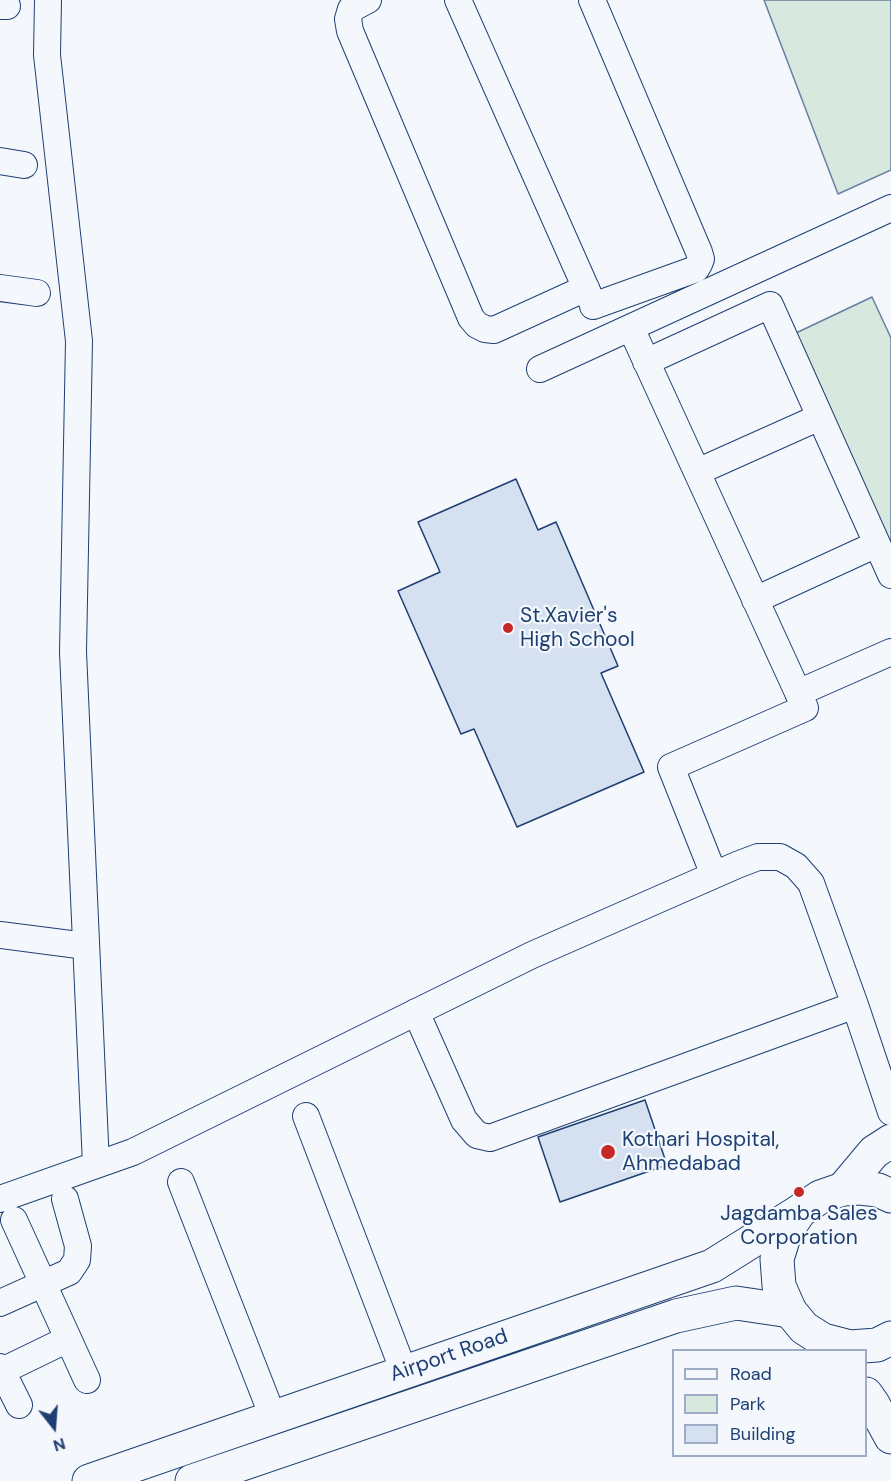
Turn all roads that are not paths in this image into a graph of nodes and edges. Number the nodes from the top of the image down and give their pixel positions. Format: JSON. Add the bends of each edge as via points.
{"nodes":[{"id":1,"x":48,"y":0,"type":"edge"},
{"id":2,"x":368,"y":0,"type":"edge"},
{"id":3,"x":458,"y":0,"type":"edge"},
{"id":4,"x":592,"y":0,"type":"edge"},
{"id":5,"x":891,"y":208,"type":"edge"},
{"id":6,"x":0,"y":288,"type":"edge"},
{"id":7,"x":37,"y":293,"type":"dead end"},
{"id":8,"x":590,"y":297,"type":"junction"},
{"id":9,"x":630,"y":328,"type":"junction"},
{"id":10,"x":607,"y":338,"type":"junction"},
{"id":11,"x":646,"y":362,"type":"junction"},
{"id":12,"x":540,"y":369,"type":"dead end"},
{"id":13,"x":820,"y":417,"type":"junction"},
{"id":14,"x":697,"y":472,"type":"junction"},
{"id":15,"x":877,"y":544,"type":"junction"},
{"id":16,"x":891,"y":575,"type":"edge"},
{"id":17,"x":755,"y":600,"type":"junction"},
{"id":18,"x":891,"y":652,"type":"edge"},
{"id":19,"x":798,"y":693,"type":"junction"},
{"id":20,"x":714,"y":875,"type":"junction"},
{"id":21,"x":0,"y":935,"type":"edge"},
{"id":22,"x":86,"y":946,"type":"junction"},
{"id":23,"x":855,"y":1005,"type":"junction"},
{"id":24,"x":416,"y":1012,"type":"junction"},
{"id":25,"x":891,"y":1112,"type":"edge"},
{"id":26,"x":306,"y":1116,"type":"dead end"},
{"id":27,"x":891,"y":1141,"type":"edge"},
{"id":28,"x":96,"y":1165,"type":"junction"},
{"id":29,"x":181,"y":1182,"type":"dead end"},
{"id":30,"x":843,"y":1189,"type":"junction"},
{"id":31,"x":887,"y":1191,"type":"edge"},
{"id":32,"x":65,"y":1199,"type":"dead end"},
{"id":33,"x":7,"y":1210,"type":"edge"},
{"id":34,"x":800,"y":1211,"type":"junction"},
{"id":35,"x":43,"y":1283,"type":"junction"},
{"id":36,"x":0,"y":1303,"type":"edge"},
{"id":37,"x":790,"y":1311,"type":"junction"},
{"id":38,"x":891,"y":1338,"type":"edge"},
{"id":39,"x":68,"y":1339,"type":"junction"},
{"id":40,"x":827,"y":1345,"type":"edge"},
{"id":41,"x":1,"y":1370,"type":"edge"},
{"id":42,"x":404,"y":1372,"type":"junction"},
{"id":43,"x":87,"y":1380,"type":"dead end"},
{"id":44,"x":867,"y":1395,"type":"edge"},
{"id":45,"x":19,"y":1405,"type":"dead end"},
{"id":46,"x":273,"y":1418,"type":"junction"},
{"id":47,"x":891,"y":1437,"type":"edge"},
{"id":48,"x":89,"y":1481,"type":"edge"},
{"id":49,"x":192,"y":1481,"type":"edge"}],
"edges":[{"from":1,"to":22,"type":"street","via":[[47,55],[79,340],[73,652]]},
{"from":2,"to":8,"type":"street","via":[[351,9],[350,30],[471,318],[477,325],[494,330]]},
{"from":3,"to":8,"type":"street"},
{"from":4,"to":8,"type":"street","via":[[701,259],[696,269]]},
{"from":5,"to":9,"type":"street"},
{"from":6,"to":7,"type":"street"},
{"from":8,"to":10,"type":"street"},
{"from":9,"to":10,"type":"street"},
{"from":9,"to":11,"type":"street"},
{"from":10,"to":12,"type":"street"},
{"from":11,"to":13,"type":"street","via":[[770,305]]},
{"from":11,"to":14,"type":"street"},
{"from":13,"to":14,"type":"street"},
{"from":13,"to":15,"type":"street"},
{"from":14,"to":17,"type":"street"},
{"from":15,"to":16,"type":"street"},
{"from":15,"to":17,"type":"street"},
{"from":17,"to":19,"type":"street"},
{"from":18,"to":19,"type":"street"},
{"from":19,"to":20,"type":"street","via":[[805,708],[671,767]]},
{"from":20,"to":23,"type":"street","via":[[758,857],[780,857],[796,866],[811,883]]},
{"from":20,"to":24,"type":"street","via":[[532,955]]},
{"from":21,"to":22,"type":"street"},
{"from":22,"to":28,"type":"street"},
{"from":23,"to":24,"type":"street","via":[[490,1138],[477,1135],[464,1120]]},
{"from":23,"to":25,"type":"street"},
{"from":24,"to":28,"type":"street","via":[[133,1152]]},
{"from":26,"to":42,"type":"street"},
{"from":27,"to":30,"type":"main road","via":[[874,1152]]},
{"from":28,"to":33,"type":"street"},
{"from":29,"to":46,"type":"street"},
{"from":30,"to":31,"type":"main road","name":"Airport Road"},
{"from":30,"to":34,"type":"main road","name":"Airport Road","via":[[820,1197]]},
{"from":32,"to":35,"type":"street","via":[[78,1246],[77,1260],[69,1272]]},
{"from":33,"to":35,"type":"street"},
{"from":34,"to":37,"type":"main road","name":"Airport Road","via":[[785,1233],[777,1259],[779,1286]]},
{"from":34,"to":42,"type":"main road","name":"Airport Road","via":[[711,1266]]},
{"from":35,"to":36,"type":"street"},
{"from":35,"to":39,"type":"street"},
{"from":37,"to":40,"type":"main road","name":"Airport Road","via":[[804,1328]]},
{"from":37,"to":49,"type":"main road","name":"Airport Road","via":[[736,1303],[676,1316]]},
{"from":38,"to":40,"type":"main road","name":"Airport Road","via":[[877,1345]]},
{"from":39,"to":41,"type":"street"},
{"from":39,"to":43,"type":"street"},
{"from":41,"to":45,"type":"street"},
{"from":42,"to":46,"type":"main road","name":"Airport Road"},
{"from":44,"to":47,"type":"main road"},
{"from":46,"to":48,"type":"main road","name":"Airport Road"}]}
